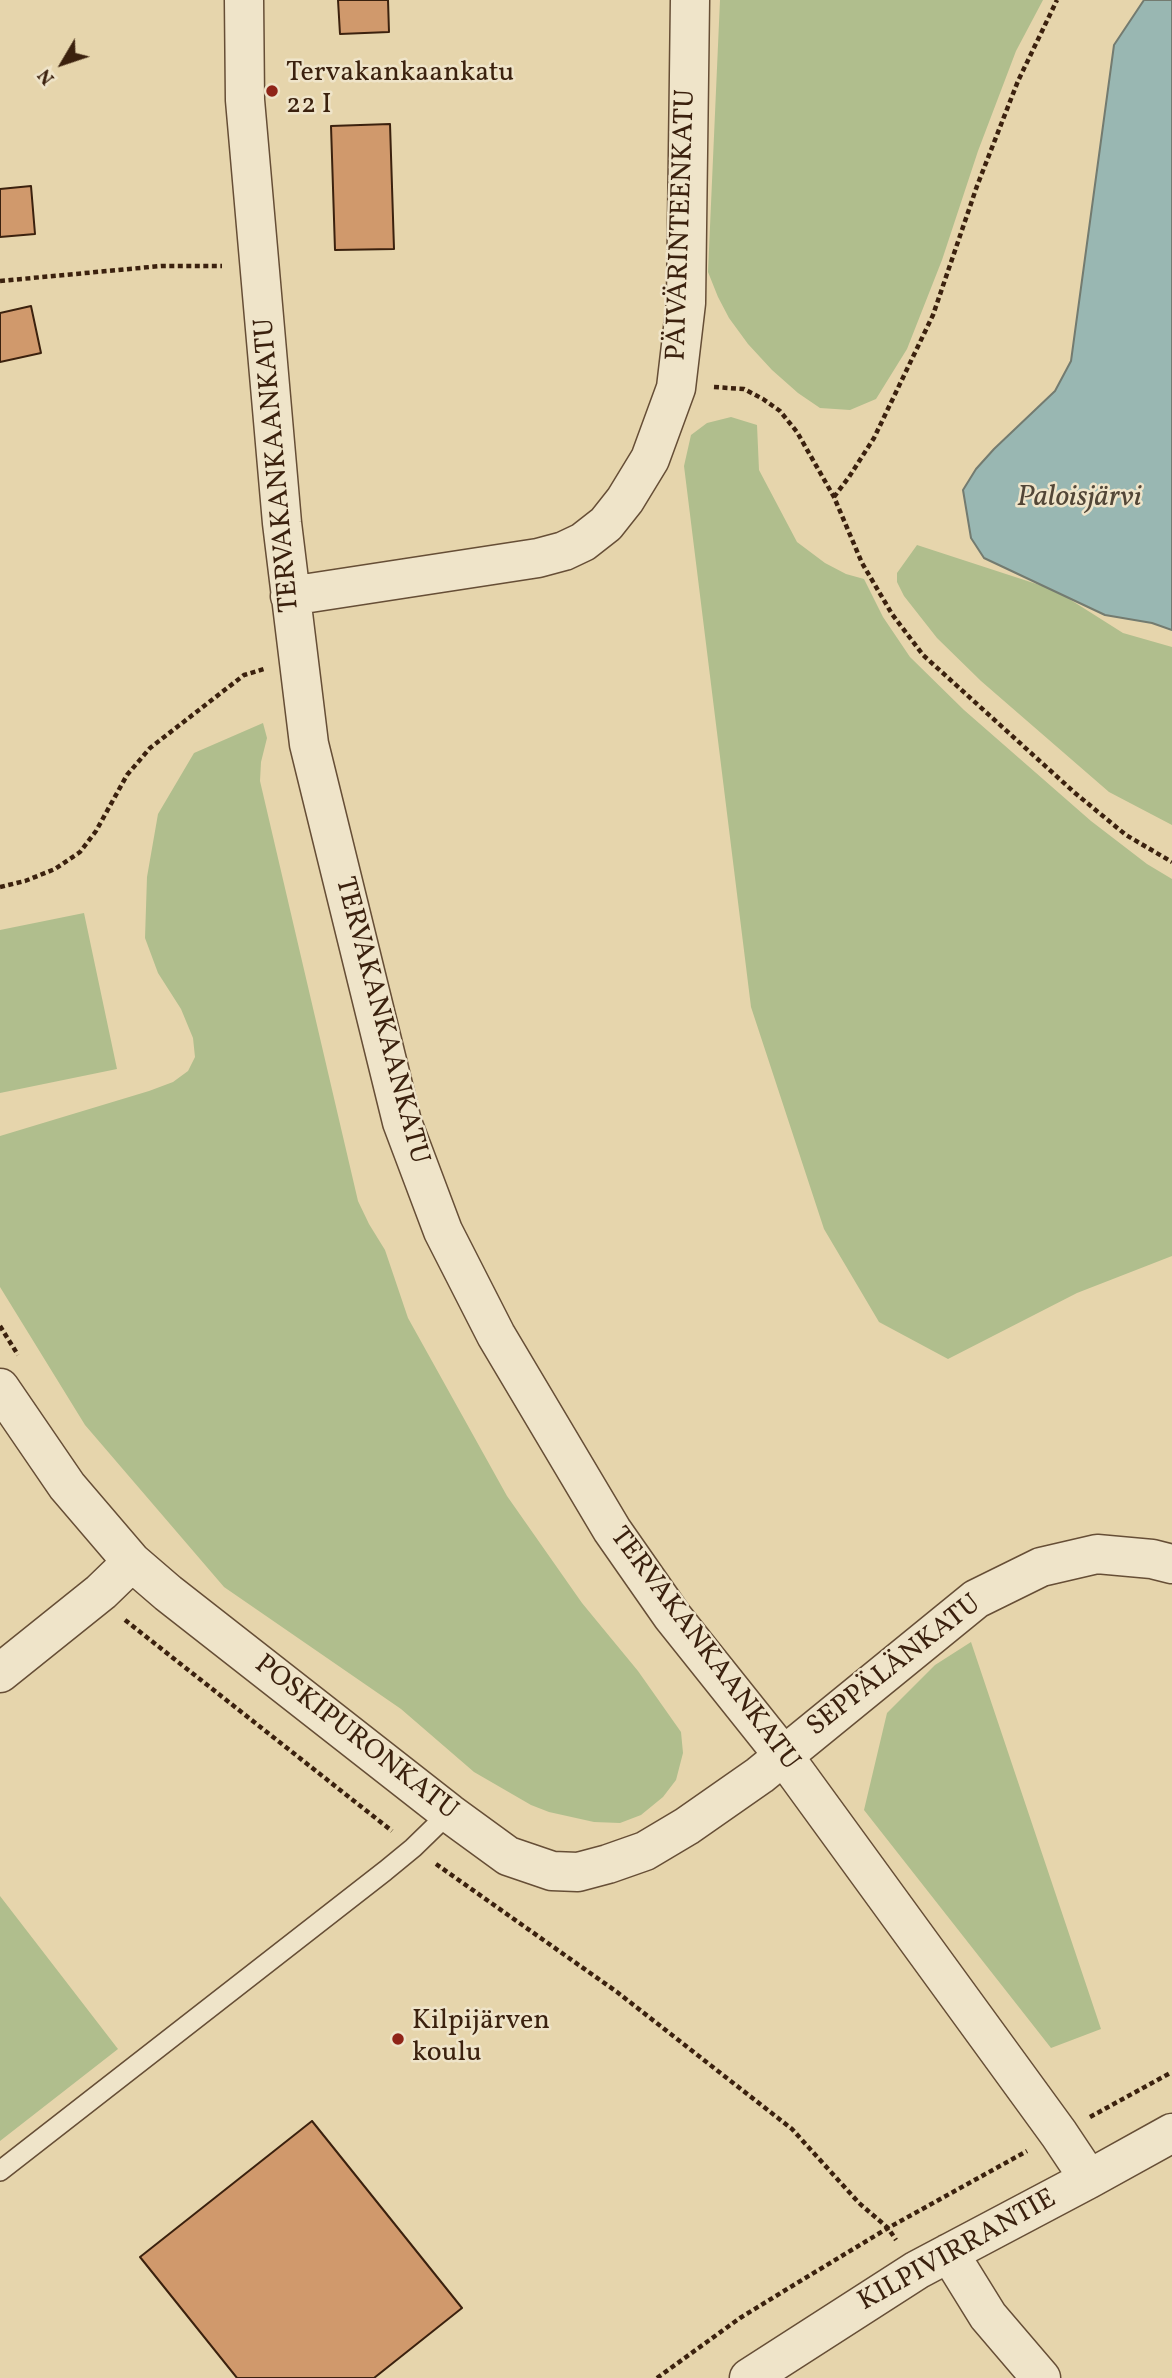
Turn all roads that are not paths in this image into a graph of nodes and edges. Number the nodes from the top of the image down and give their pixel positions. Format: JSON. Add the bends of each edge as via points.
{"nodes":[{"id":1,"x":244,"y":0,"type":"edge"},
{"id":2,"x":690,"y":0,"type":"edge"},
{"id":3,"x":290,"y":596,"type":"junction"},
{"id":4,"x":9,"y":1372,"type":"edge"},
{"id":5,"x":132,"y":1562,"type":"junction"},
{"id":6,"x":1172,"y":1564,"type":"edge"},
{"id":7,"x":0,"y":1673,"type":"edge"},
{"id":8,"x":783,"y":1755,"type":"junction"},
{"id":9,"x":449,"y":1813,"type":"junction"},
{"id":10,"x":1172,"y":2133,"type":"edge"},
{"id":11,"x":0,"y":2171,"type":"edge"},
{"id":12,"x":1089,"y":2179,"type":"junction"},
{"id":13,"x":933,"y":2261,"type":"junction"},
{"id":14,"x":749,"y":2378,"type":"edge"},
{"id":15,"x":1041,"y":2378,"type":"edge"}],
"edges":[{"from":1,"to":3,"type":"street","name":"TERVAKANKAANKATU","via":[[245,100]]},
{"from":2,"to":3,"type":"street","name":"PÄIVÄRINTEENKATU","via":[[686,303],[676,388],[650,459],[625,500],[606,524],[564,551]]},
{"from":3,"to":8,"type":"street","name":"TERVAKANKAANKATU","via":[[309,744],[334,852],[402,1122],[443,1231],[496,1335],[612,1530],[672,1616]]},
{"from":4,"to":5,"type":"street","name":"POSKIPURONKATU","via":[[67,1486]]},
{"from":5,"to":7,"type":"street","via":[[102,1592]]},
{"from":5,"to":9,"type":"street","name":"POSKIPURONKATU"},
{"from":6,"to":8,"type":"street","name":"SEPPÄLÄNKATU","via":[[1097,1554],[1041,1567],[976,1599]]},
{"from":8,"to":9,"type":"street","name":"POSKIPURONKATU","via":[[698,1819],[645,1851],[578,1872],[552,1871],[508,1856]]},
{"from":8,"to":12,"type":"street","name":"TERVAKANKAANKATU"},
{"from":9,"to":11,"type":"lane","via":[[413,1848]]},
{"from":10,"to":12,"type":"street","name":"KILPIVIRRANTIE"},
{"from":12,"to":13,"type":"street","name":"KILPIVIRRANTIE"},
{"from":13,"to":14,"type":"street","name":"KILPIVIRRANTIE"},
{"from":13,"to":15,"type":"street"}]}
